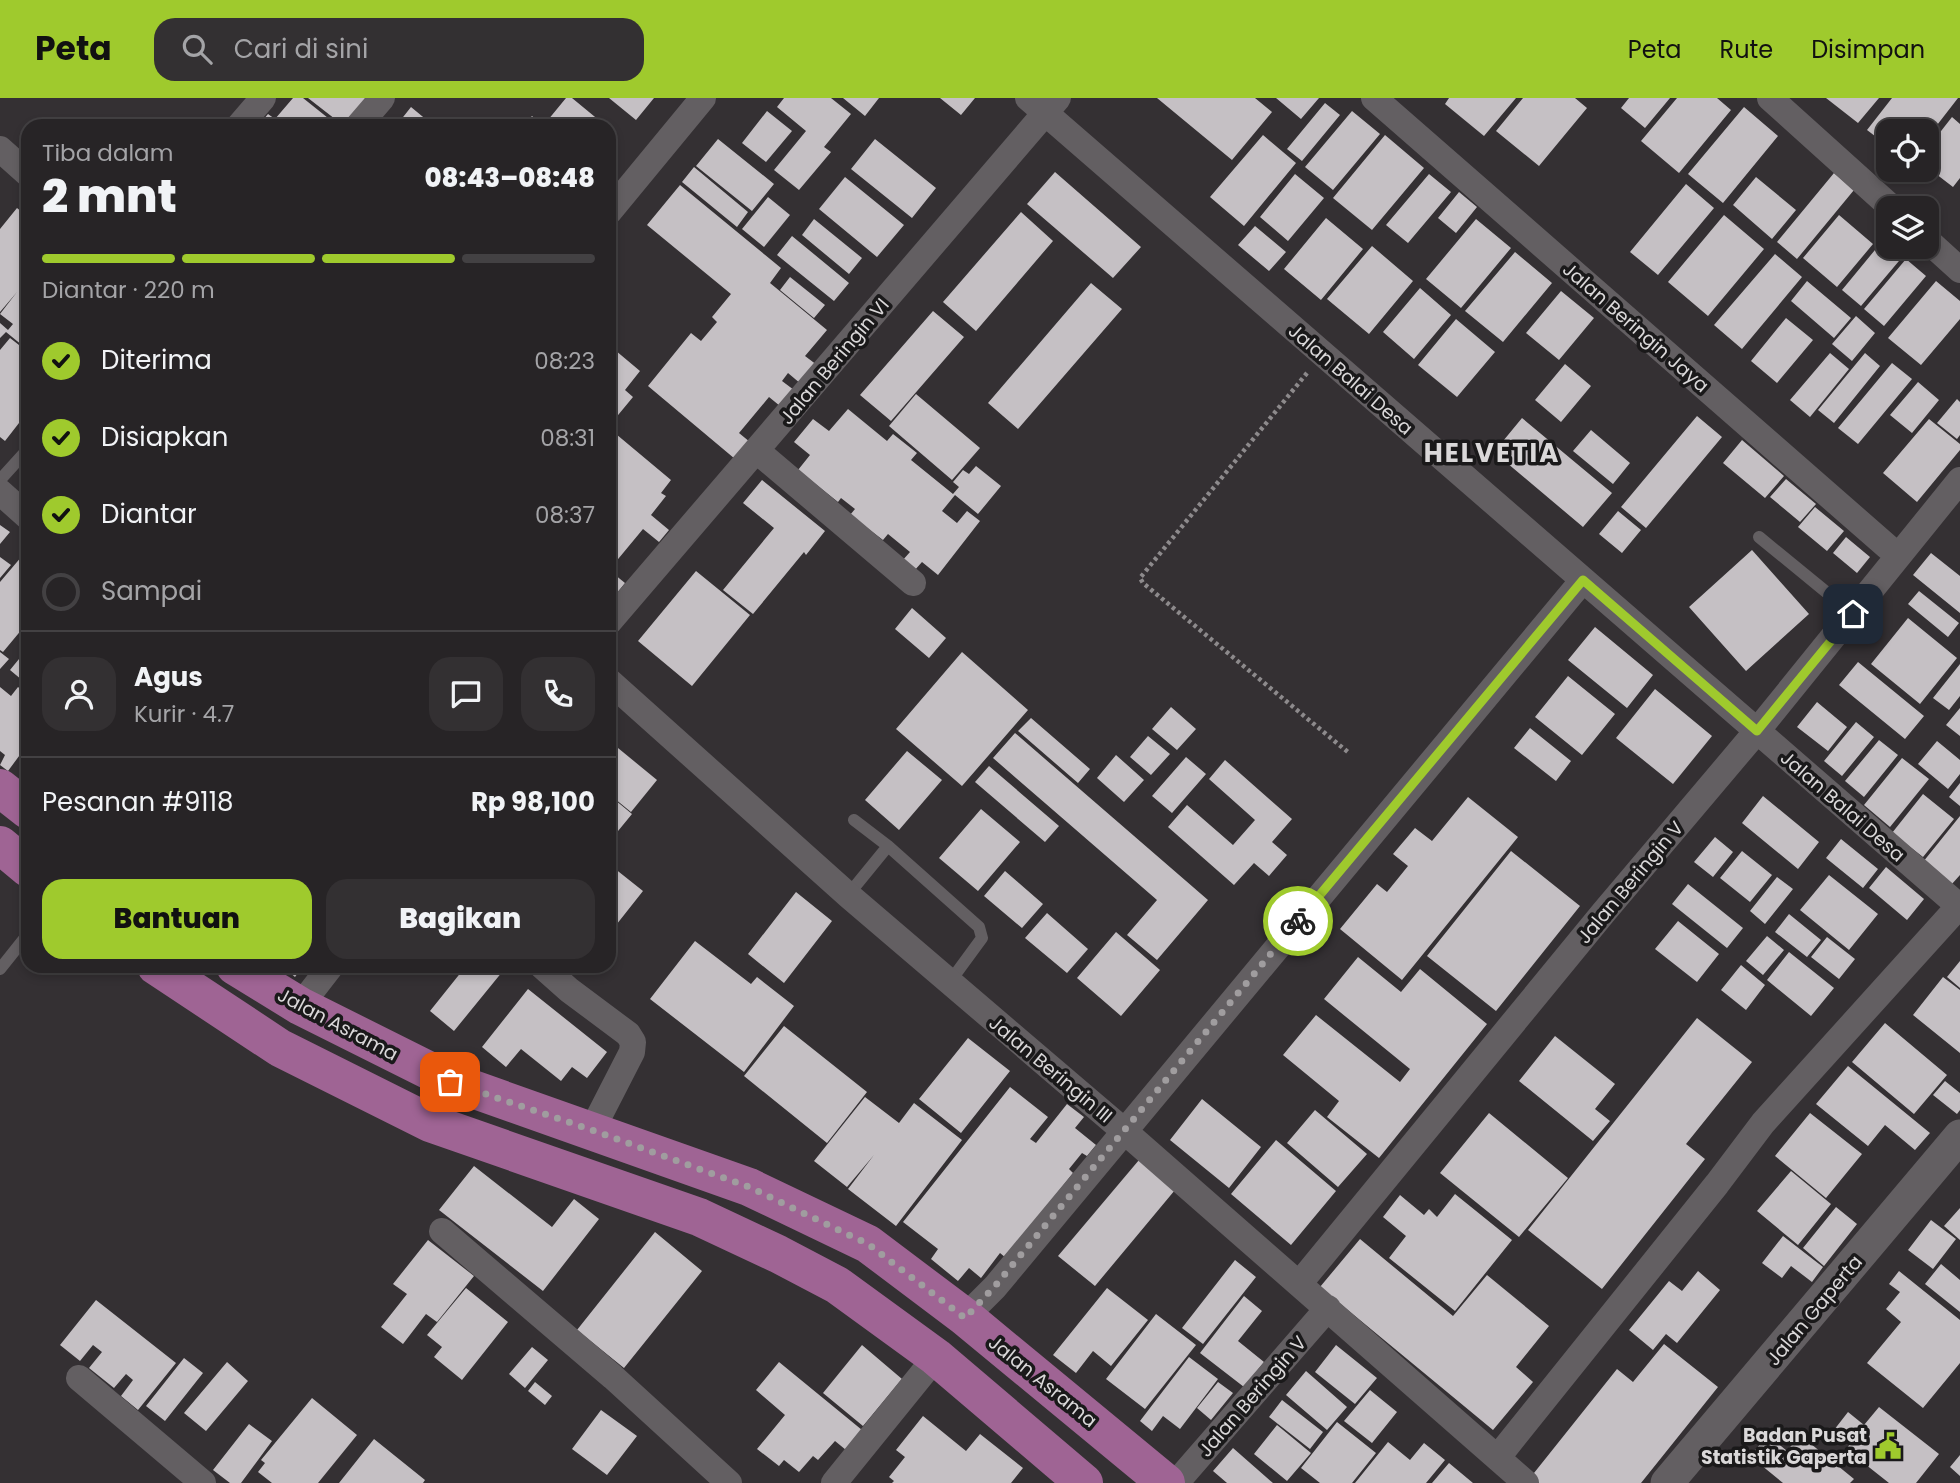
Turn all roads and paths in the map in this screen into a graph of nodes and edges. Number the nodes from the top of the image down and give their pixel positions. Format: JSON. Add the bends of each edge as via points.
{"nodes":[{"id":1,"x":263,"y":98,"type":"edge"},
{"id":2,"x":382,"y":98,"type":"edge"},
{"id":3,"x":703,"y":98,"type":"edge"},
{"id":4,"x":1374,"y":98,"type":"edge"},
{"id":5,"x":1770,"y":98,"type":"edge"},
{"id":6,"x":1044,"y":103,"type":"edge"},
{"id":7,"x":245,"y":119,"type":"edge"},
{"id":8,"x":364,"y":119,"type":"edge"},
{"id":9,"x":0,"y":149,"type":"edge"},
{"id":10,"x":21,"y":168,"type":"edge"},
{"id":11,"x":1879,"y":196,"type":"edge"},
{"id":12,"x":616,"y":204,"type":"edge"},
{"id":13,"x":1939,"y":251,"type":"edge"},
{"id":14,"x":1960,"y":270,"type":"edge"},
{"id":15,"x":1323,"y":354,"type":"junction"},
{"id":16,"x":757,"y":451,"type":"junction"},
{"id":17,"x":21,"y":457,"type":"edge"},
{"id":18,"x":0,"y":480,"type":"edge"},
{"id":19,"x":1960,"y":480,"type":"edge"},
{"id":20,"x":0,"y":492,"type":"edge"},
{"id":21,"x":21,"y":511,"type":"edge"},
{"id":22,"x":1759,"y":537,"type":"dead end"},
{"id":23,"x":1898,"y":556,"type":"junction"},
{"id":24,"x":1583,"y":580,"type":"junction"},
{"id":25,"x":913,"y":583,"type":"dead end"},
{"id":26,"x":616,"y":614,"type":"edge"},
{"id":27,"x":1853,"y":614,"type":"junction"},
{"id":28,"x":616,"y":687,"type":"edge"},
{"id":29,"x":1757,"y":731,"type":"junction"},
{"id":30,"x":1349,"y":753,"type":"dead end"},
{"id":31,"x":0,"y":788,"type":"edge"},
{"id":32,"x":21,"y":804,"type":"edge"},
{"id":33,"x":854,"y":820,"type":"dead end"},
{"id":34,"x":0,"y":845,"type":"edge"},
{"id":35,"x":888,"y":846,"type":"junction"},
{"id":36,"x":21,"y":862,"type":"edge"},
{"id":37,"x":848,"y":895,"type":"junction"},
{"id":38,"x":1960,"y":906,"type":"edge"},
{"id":39,"x":21,"y":943,"type":"edge"},
{"id":40,"x":0,"y":969,"type":"edge"},
{"id":41,"x":167,"y":973,"type":"edge"},
{"id":42,"x":246,"y":973,"type":"edge"},
{"id":43,"x":326,"y":973,"type":"edge"},
{"id":44,"x":550,"y":973,"type":"edge"},
{"id":45,"x":949,"y":983,"type":"junction"},
{"id":46,"x":300,"y":1006,"type":"junction"},
{"id":47,"x":592,"y":1130,"type":"junction"},
{"id":48,"x":1123,"y":1130,"type":"junction"},
{"id":49,"x":1955,"y":1152,"type":"edge"},
{"id":50,"x":442,"y":1231,"type":"dead end"},
{"id":51,"x":1299,"y":1284,"type":"junction"},
{"id":52,"x":1328,"y":1308,"type":"junction"},
{"id":53,"x":965,"y":1318,"type":"junction"},
{"id":54,"x":936,"y":1357,"type":"junction"},
{"id":55,"x":79,"y":1378,"type":"dead end"},
{"id":56,"x":1498,"y":1457,"type":"junction"},
{"id":57,"x":203,"y":1483,"type":"edge"},
{"id":58,"x":729,"y":1483,"type":"edge"},
{"id":59,"x":834,"y":1483,"type":"edge"},
{"id":60,"x":1084,"y":1483,"type":"edge"},
{"id":61,"x":1166,"y":1483,"type":"edge"},
{"id":62,"x":1176,"y":1483,"type":"edge"},
{"id":63,"x":1527,"y":1483,"type":"edge"},
{"id":64,"x":1667,"y":1483,"type":"edge"}],
"edges":[{"from":1,"to":7,"type":"street"},
{"from":2,"to":8,"type":"street"},
{"from":3,"to":12,"type":"street"},
{"from":4,"to":23,"type":"street","name":"Jalan Beringin Jaya"},
{"from":5,"to":11,"type":"street"},
{"from":6,"to":15,"type":"street","name":"Jalan Balai Desa"},
{"from":6,"to":16,"type":"street","name":"Jalan Beringin VI"},
{"from":9,"to":10,"type":"street"},
{"from":13,"to":14,"type":"street"},
{"from":15,"to":24,"type":"street","name":"Jalan Balai Desa"},
{"from":15,"to":30,"type":"path","via":[[1140,578]]},
{"from":16,"to":25,"type":"street"},
{"from":16,"to":26,"type":"street","name":"Jalan Beringin VI"},
{"from":17,"to":18,"type":"lane"},
{"from":19,"to":23,"type":"street","name":"Jalan Beringin V"},
{"from":20,"to":21,"type":"street"},
{"from":22,"to":27,"type":"lane"},
{"from":23,"to":27,"type":"street","name":"Jalan Beringin V"},
{"from":24,"to":29,"type":"street","name":"Jalan Balai Desa"},
{"from":24,"to":48,"type":"street"},
{"from":27,"to":29,"type":"street","name":"Jalan Beringin V"},
{"from":28,"to":37,"type":"street","name":"Jalan Beringin III"},
{"from":29,"to":38,"type":"street","name":"Jalan Balai Desa"},
{"from":29,"to":51,"type":"street","name":"Jalan Beringin V"},
{"from":31,"to":32,"type":"highway"},
{"from":33,"to":35,"type":"lane"},
{"from":34,"to":36,"type":"highway"},
{"from":35,"to":37,"type":"lane"},
{"from":35,"to":45,"type":"lane","via":[[983,934]]},
{"from":37,"to":45,"type":"street","name":"Jalan Beringin III"},
{"from":38,"to":56,"type":"street","via":[[1763,1123]]},
{"from":39,"to":40,"type":"lane"},
{"from":41,"to":54,"type":"highway","via":[[280,1048],[430,1123],[699,1217],[778,1254],[838,1285]]},
{"from":42,"to":46,"type":"highway","name":"Jalan Asrama"},
{"from":43,"to":46,"type":"street"},
{"from":44,"to":47,"type":"street","via":[[633,1042]]},
{"from":45,"to":48,"type":"street","name":"Jalan Beringin III"},
{"from":46,"to":47,"type":"highway","name":"Jalan Asrama","via":[[450,1082]]},
{"from":47,"to":53,"type":"highway","name":"Jalan Asrama","via":[[749,1187],[868,1244]]},
{"from":48,"to":51,"type":"street","name":"Jalan Beringin III"},
{"from":48,"to":53,"type":"street"},
{"from":49,"to":64,"type":"street","name":"Jalan Gaperta"},
{"from":50,"to":58,"type":"street"},
{"from":51,"to":52,"type":"street","name":"Jalan Beringin III"},
{"from":52,"to":56,"type":"street","name":"Jalan Beringin III"},
{"from":52,"to":62,"type":"street","name":"Jalan Beringin V"},
{"from":53,"to":61,"type":"highway","name":"Jalan Asrama"},
{"from":54,"to":59,"type":"street"},
{"from":54,"to":60,"type":"highway"},
{"from":55,"to":57,"type":"street"},
{"from":56,"to":63,"type":"street","name":"Jalan Beringin III"}]}
